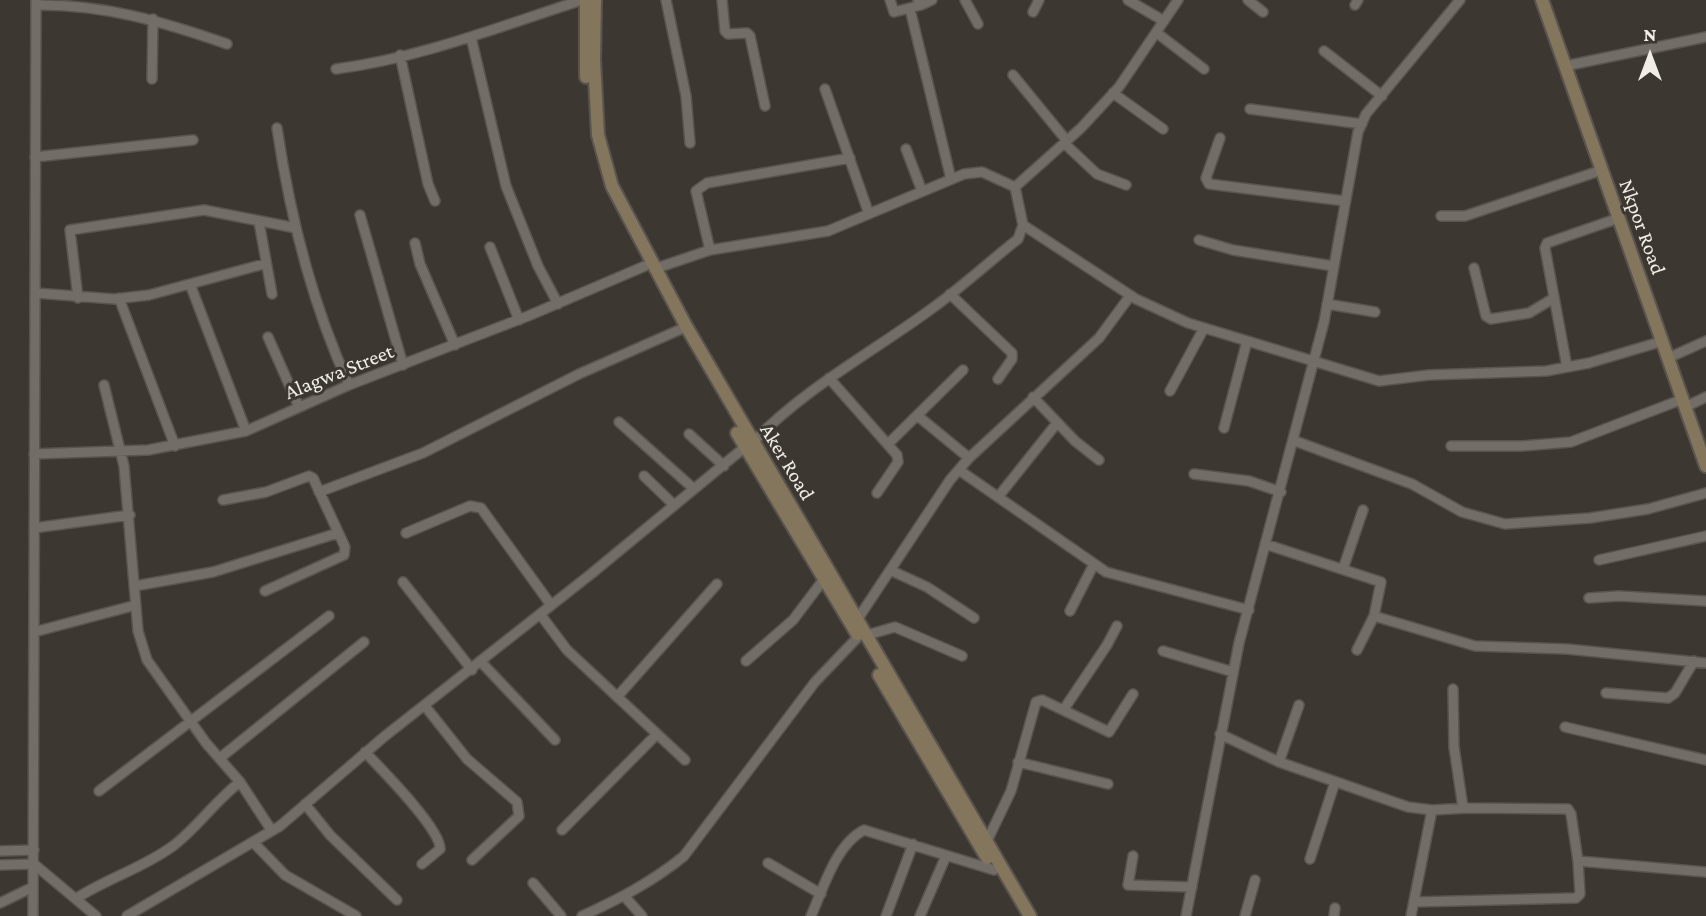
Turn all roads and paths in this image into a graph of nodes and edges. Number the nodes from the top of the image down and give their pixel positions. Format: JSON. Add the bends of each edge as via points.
{"nodes":[{"id":1,"x":545,"y":0,"type":"edge"},
{"id":2,"x":584,"y":0,"type":"edge"},
{"id":3,"x":595,"y":0,"type":"edge"},
{"id":4,"x":666,"y":0,"type":"edge"},
{"id":5,"x":722,"y":0,"type":"edge"},
{"id":6,"x":890,"y":0,"type":"edge"},
{"id":7,"x":932,"y":0,"type":"edge"},
{"id":8,"x":965,"y":0,"type":"edge"},
{"id":9,"x":1039,"y":0,"type":"edge"},
{"id":10,"x":1128,"y":0,"type":"edge"},
{"id":11,"x":1178,"y":0,"type":"edge"},
{"id":12,"x":1248,"y":0,"type":"edge"},
{"id":13,"x":1460,"y":0,"type":"edge"},
{"id":14,"x":1542,"y":0,"type":"edge"},
{"id":15,"x":36,"y":2,"type":"edge"},
{"id":16,"x":920,"y":2,"type":"edge"},
{"id":17,"x":909,"y":9,"type":"junction"},
{"id":18,"x":549,"y":10,"type":"junction"},
{"id":19,"x":1033,"y":12,"type":"dead end"},
{"id":20,"x":1263,"y":12,"type":"dead end"},
{"id":21,"x":153,"y":19,"type":"junction"},
{"id":22,"x":1164,"y":21,"type":"junction"},
{"id":23,"x":978,"y":24,"type":"dead end"},
{"id":24,"x":1157,"y":33,"type":"junction"},
{"id":25,"x":471,"y":37,"type":"junction"},
{"id":26,"x":1706,"y":37,"type":"edge"},
{"id":27,"x":228,"y":44,"type":"dead end"},
{"id":28,"x":1324,"y":51,"type":"dead end"},
{"id":29,"x":400,"y":55,"type":"junction"},
{"id":30,"x":1565,"y":66,"type":"junction"},
{"id":31,"x":336,"y":69,"type":"dead end"},
{"id":32,"x":1204,"y":69,"type":"dead end"},
{"id":33,"x":1013,"y":75,"type":"dead end"},
{"id":34,"x":152,"y":79,"type":"dead end"},
{"id":35,"x":825,"y":89,"type":"dead end"},
{"id":36,"x":1113,"y":93,"type":"junction"},
{"id":37,"x":1382,"y":96,"type":"junction"},
{"id":38,"x":765,"y":106,"type":"dead end"},
{"id":39,"x":1250,"y":109,"type":"dead end"},
{"id":40,"x":1362,"y":124,"type":"junction"},
{"id":41,"x":277,"y":128,"type":"dead end"},
{"id":42,"x":1163,"y":128,"type":"dead end"},
{"id":43,"x":1220,"y":138,"type":"dead end"},
{"id":44,"x":193,"y":140,"type":"dead end"},
{"id":45,"x":1065,"y":142,"type":"junction"},
{"id":46,"x":690,"y":143,"type":"dead end"},
{"id":47,"x":906,"y":149,"type":"dead end"},
{"id":48,"x":35,"y":157,"type":"junction"},
{"id":49,"x":850,"y":158,"type":"junction"},
{"id":50,"x":1602,"y":170,"type":"junction"},
{"id":51,"x":951,"y":179,"type":"junction"},
{"id":52,"x":1126,"y":185,"type":"dead end"},
{"id":53,"x":1015,"y":187,"type":"junction"},
{"id":54,"x":922,"y":191,"type":"junction"},
{"id":55,"x":435,"y":201,"type":"dead end"},
{"id":56,"x":1345,"y":201,"type":"junction"},
{"id":57,"x":869,"y":214,"type":"junction"},
{"id":58,"x":360,"y":215,"type":"dead end"},
{"id":59,"x":1441,"y":216,"type":"dead end"},
{"id":60,"x":1619,"y":218,"type":"junction"},
{"id":61,"x":259,"y":222,"type":"junction"},
{"id":62,"x":1023,"y":226,"type":"junction"},
{"id":63,"x":296,"y":228,"type":"junction"},
{"id":64,"x":1199,"y":240,"type":"dead end"},
{"id":65,"x":415,"y":243,"type":"dead end"},
{"id":66,"x":490,"y":247,"type":"dead end"},
{"id":67,"x":710,"y":250,"type":"junction"},
{"id":68,"x":264,"y":264,"type":"junction"},
{"id":69,"x":1334,"y":265,"type":"junction"},
{"id":70,"x":649,"y":267,"type":"junction"},
{"id":71,"x":1474,"y":268,"type":"dead end"},
{"id":72,"x":190,"y":284,"type":"junction"},
{"id":73,"x":35,"y":293,"type":"junction"},
{"id":74,"x":272,"y":294,"type":"dead end"},
{"id":75,"x":950,"y":294,"type":"junction"},
{"id":76,"x":1130,"y":296,"type":"junction"},
{"id":77,"x":78,"y":298,"type":"junction"},
{"id":78,"x":120,"y":298,"type":"junction"},
{"id":79,"x":1554,"y":298,"type":"junction"},
{"id":80,"x":558,"y":303,"type":"junction"},
{"id":81,"x":1327,"y":304,"type":"junction"},
{"id":82,"x":1375,"y":312,"type":"dead end"},
{"id":83,"x":519,"y":320,"type":"junction"},
{"id":84,"x":1204,"y":328,"type":"junction"},
{"id":85,"x":679,"y":330,"type":"junction"},
{"id":86,"x":268,"y":337,"type":"dead end"},
{"id":87,"x":1247,"y":341,"type":"junction"},
{"id":88,"x":1662,"y":341,"type":"junction"},
{"id":89,"x":1706,"y":341,"type":"edge"},
{"id":90,"x":455,"y":345,"type":"junction"},
{"id":91,"x":1668,"y":358,"type":"junction"},
{"id":92,"x":1314,"y":363,"type":"junction"},
{"id":93,"x":403,"y":365,"type":"junction"},
{"id":94,"x":1567,"y":367,"type":"junction"},
{"id":95,"x":963,"y":370,"type":"dead end"},
{"id":96,"x":830,"y":377,"type":"junction"},
{"id":97,"x":998,"y":379,"type":"dead end"},
{"id":98,"x":104,"y":385,"type":"dead end"},
{"id":99,"x":349,"y":386,"type":"junction"},
{"id":100,"x":1170,"y":391,"type":"dead end"},
{"id":101,"x":1033,"y":397,"type":"junction"},
{"id":102,"x":1706,"y":397,"type":"edge"},
{"id":103,"x":1684,"y":403,"type":"junction"},
{"id":104,"x":299,"y":407,"type":"junction"},
{"id":105,"x":918,"y":416,"type":"junction"},
{"id":106,"x":619,"y":422,"type":"dead end"},
{"id":107,"x":1058,"y":423,"type":"junction"},
{"id":108,"x":1224,"y":428,"type":"dead end"},
{"id":109,"x":246,"y":431,"type":"junction"},
{"id":110,"x":689,"y":434,"type":"dead end"},
{"id":111,"x":1295,"y":440,"type":"junction"},
{"id":112,"x":888,"y":444,"type":"junction"},
{"id":113,"x":749,"y":445,"type":"junction"},
{"id":114,"x":175,"y":446,"type":"junction"},
{"id":115,"x":1451,"y":446,"type":"dead end"},
{"id":116,"x":120,"y":452,"type":"junction"},
{"id":117,"x":34,"y":454,"type":"junction"},
{"id":118,"x":969,"y":458,"type":"junction"},
{"id":119,"x":1099,"y":460,"type":"dead end"},
{"id":120,"x":724,"y":466,"type":"junction"},
{"id":121,"x":1706,"y":466,"type":"edge"},
{"id":122,"x":959,"y":470,"type":"junction"},
{"id":123,"x":1194,"y":474,"type":"dead end"},
{"id":124,"x":644,"y":476,"type":"dead end"},
{"id":125,"x":694,"y":489,"type":"junction"},
{"id":126,"x":319,"y":492,"type":"junction"},
{"id":127,"x":1282,"y":492,"type":"junction"},
{"id":128,"x":1706,"y":493,"type":"edge"},
{"id":129,"x":877,"y":494,"type":"dead end"},
{"id":130,"x":998,"y":497,"type":"junction"},
{"id":131,"x":223,"y":500,"type":"dead end"},
{"id":132,"x":674,"y":505,"type":"junction"},
{"id":133,"x":1363,"y":510,"type":"dead end"},
{"id":134,"x":130,"y":515,"type":"junction"},
{"id":135,"x":34,"y":528,"type":"junction"},
{"id":136,"x":338,"y":533,"type":"junction"},
{"id":137,"x":407,"y":533,"type":"dead end"},
{"id":138,"x":1706,"y":536,"type":"edge"},
{"id":139,"x":1268,"y":545,"type":"junction"},
{"id":140,"x":1599,"y":560,"type":"dead end"},
{"id":141,"x":1094,"y":564,"type":"junction"},
{"id":142,"x":1343,"y":569,"type":"junction"},
{"id":143,"x":892,"y":571,"type":"junction"},
{"id":144,"x":824,"y":579,"type":"junction"},
{"id":145,"x":403,"y":582,"type":"dead end"},
{"id":146,"x":717,"y":584,"type":"dead end"},
{"id":147,"x":135,"y":586,"type":"junction"},
{"id":148,"x":265,"y":591,"type":"dead end"},
{"id":149,"x":1589,"y":598,"type":"dead end"},
{"id":150,"x":1706,"y":601,"type":"edge"},
{"id":151,"x":551,"y":605,"type":"junction"},
{"id":152,"x":136,"y":606,"type":"junction"},
{"id":153,"x":1249,"y":610,"type":"junction"},
{"id":154,"x":1070,"y":611,"type":"dead end"},
{"id":155,"x":540,"y":614,"type":"junction"},
{"id":156,"x":329,"y":615,"type":"dead end"},
{"id":157,"x":1374,"y":615,"type":"junction"},
{"id":158,"x":974,"y":618,"type":"dead end"},
{"id":159,"x":858,"y":620,"type":"junction"},
{"id":160,"x":1116,"y":626,"type":"dead end"},
{"id":161,"x":34,"y":632,"type":"junction"},
{"id":162,"x":863,"y":636,"type":"junction"},
{"id":163,"x":364,"y":642,"type":"dead end"},
{"id":164,"x":1357,"y":650,"type":"dead end"},
{"id":165,"x":1163,"y":652,"type":"dead end"},
{"id":166,"x":962,"y":656,"type":"dead end"},
{"id":167,"x":746,"y":661,"type":"dead end"},
{"id":168,"x":1694,"y":661,"type":"junction"},
{"id":169,"x":481,"y":662,"type":"junction"},
{"id":170,"x":1706,"y":663,"type":"edge"},
{"id":171,"x":472,"y":670,"type":"junction"},
{"id":172,"x":1233,"y":672,"type":"junction"},
{"id":173,"x":885,"y":676,"type":"junction"},
{"id":174,"x":1453,"y":689,"type":"dead end"},
{"id":175,"x":1606,"y":693,"type":"dead end"},
{"id":176,"x":1133,"y":694,"type":"dead end"},
{"id":177,"x":617,"y":697,"type":"junction"},
{"id":178,"x":1299,"y":705,"type":"dead end"},
{"id":179,"x":425,"y":706,"type":"junction"},
{"id":180,"x":1064,"y":709,"type":"junction"},
{"id":181,"x":191,"y":723,"type":"junction"},
{"id":182,"x":1565,"y":727,"type":"dead end"},
{"id":183,"x":657,"y":734,"type":"junction"},
{"id":184,"x":1220,"y":734,"type":"junction"},
{"id":185,"x":555,"y":740,"type":"dead end"},
{"id":186,"x":365,"y":752,"type":"junction"},
{"id":187,"x":220,"y":758,"type":"junction"},
{"id":188,"x":685,"y":760,"type":"dead end"},
{"id":189,"x":1706,"y":760,"type":"edge"},
{"id":190,"x":1018,"y":762,"type":"junction"},
{"id":191,"x":1279,"y":762,"type":"junction"},
{"id":192,"x":240,"y":782,"type":"junction"},
{"id":193,"x":1335,"y":782,"type":"junction"},
{"id":194,"x":1108,"y":784,"type":"dead end"},
{"id":195,"x":99,"y":791,"type":"dead end"},
{"id":196,"x":305,"y":804,"type":"junction"},
{"id":197,"x":1463,"y":808,"type":"junction"},
{"id":198,"x":1432,"y":810,"type":"junction"},
{"id":199,"x":562,"y":830,"type":"dead end"},
{"id":200,"x":272,"y":831,"type":"junction"},
{"id":201,"x":987,"y":841,"type":"junction"},
{"id":202,"x":253,"y":842,"type":"junction"},
{"id":203,"x":913,"y":844,"type":"junction"},
{"id":204,"x":34,"y":850,"type":"junction"},
{"id":205,"x":0,"y":851,"type":"edge"},
{"id":206,"x":946,"y":856,"type":"junction"},
{"id":207,"x":1133,"y":856,"type":"dead end"},
{"id":208,"x":1310,"y":859,"type":"dead end"},
{"id":209,"x":472,"y":860,"type":"dead end"},
{"id":210,"x":1578,"y":861,"type":"junction"},
{"id":211,"x":768,"y":863,"type":"dead end"},
{"id":212,"x":34,"y":864,"type":"junction"},
{"id":213,"x":422,"y":864,"type":"dead end"},
{"id":214,"x":0,"y":865,"type":"edge"},
{"id":215,"x":994,"y":870,"type":"junction"},
{"id":216,"x":1706,"y":872,"type":"edge"},
{"id":217,"x":1255,"y":880,"type":"dead end"},
{"id":218,"x":533,"y":883,"type":"dead end"},
{"id":219,"x":33,"y":887,"type":"junction"},
{"id":220,"x":1192,"y":887,"type":"junction"},
{"id":221,"x":821,"y":894,"type":"junction"},
{"id":222,"x":625,"y":897,"type":"junction"},
{"id":223,"x":77,"y":898,"type":"junction"},
{"id":224,"x":397,"y":900,"type":"dead end"},
{"id":225,"x":1413,"y":902,"type":"junction"},
{"id":226,"x":0,"y":903,"type":"edge"},
{"id":227,"x":33,"y":916,"type":"edge"},
{"id":228,"x":96,"y":916,"type":"edge"},
{"id":229,"x":127,"y":916,"type":"edge"},
{"id":230,"x":356,"y":916,"type":"edge"},
{"id":231,"x":561,"y":916,"type":"edge"},
{"id":232,"x":582,"y":916,"type":"edge"},
{"id":233,"x":642,"y":916,"type":"edge"},
{"id":234,"x":811,"y":916,"type":"edge"},
{"id":235,"x":886,"y":916,"type":"edge"},
{"id":236,"x":920,"y":916,"type":"edge"},
{"id":237,"x":1021,"y":916,"type":"edge"},
{"id":238,"x":1030,"y":916,"type":"edge"},
{"id":239,"x":1186,"y":916,"type":"edge"},
{"id":240,"x":1245,"y":916,"type":"edge"},
{"id":241,"x":1411,"y":916,"type":"edge"}],
"edges":[{"from":1,"to":18,"type":"street"},
{"from":2,"to":18,"type":"street"},
{"from":2,"to":70,"type":"street","name":"Aker Road","via":[[594,157],[605,190]]},
{"from":3,"to":70,"type":"street","name":"Aker Road","via":[[601,156]]},
{"from":4,"to":46,"type":"street","via":[[686,96]]},
{"from":5,"to":38,"type":"street","via":[[725,31],[750,36]]},
{"from":6,"to":17,"type":"street","via":[[894,12]]},
{"from":7,"to":16,"type":"street"},
{"from":8,"to":23,"type":"street"},
{"from":9,"to":19,"type":"street"},
{"from":10,"to":22,"type":"street"},
{"from":11,"to":22,"type":"street"},
{"from":12,"to":20,"type":"street"},
{"from":13,"to":37,"type":"street"},
{"from":14,"to":30,"type":"street","name":"Nkpor Road"},
{"from":15,"to":21,"type":"street"},
{"from":15,"to":48,"type":"street"},
{"from":16,"to":17,"type":"street"},
{"from":17,"to":51,"type":"street"},
{"from":18,"to":25,"type":"street"},
{"from":21,"to":27,"type":"street"},
{"from":21,"to":34,"type":"street"},
{"from":22,"to":24,"type":"street"},
{"from":24,"to":32,"type":"street"},
{"from":24,"to":36,"type":"street"},
{"from":25,"to":29,"type":"street"},
{"from":25,"to":80,"type":"street","via":[[506,186]]},
{"from":26,"to":30,"type":"street"},
{"from":28,"to":37,"type":"street"},
{"from":29,"to":31,"type":"street"},
{"from":29,"to":55,"type":"street"},
{"from":30,"to":50,"type":"street","name":"Nkpor Road"},
{"from":33,"to":45,"type":"street"},
{"from":35,"to":49,"type":"street"},
{"from":36,"to":42,"type":"street"},
{"from":36,"to":45,"type":"street"},
{"from":37,"to":40,"type":"street"},
{"from":39,"to":40,"type":"street"},
{"from":40,"to":56,"type":"street"},
{"from":41,"to":63,"type":"street"},
{"from":43,"to":56,"type":"street","via":[[1206,178],[1209,184]]},
{"from":44,"to":48,"type":"street"},
{"from":45,"to":52,"type":"street","via":[[1097,174]]},
{"from":45,"to":53,"type":"street"},
{"from":47,"to":54,"type":"street"},
{"from":48,"to":73,"type":"street"},
{"from":49,"to":57,"type":"street"},
{"from":49,"to":67,"type":"street","via":[[708,183],[696,191]]},
{"from":50,"to":59,"type":"street","via":[[1465,216]]},
{"from":50,"to":60,"type":"street","name":"Nkpor Road"},
{"from":51,"to":53,"type":"street","name":"Alagwa Street","via":[[982,172]]},
{"from":51,"to":54,"type":"street","name":"Alagwa Street"},
{"from":53,"to":62,"type":"street"},
{"from":54,"to":57,"type":"street","name":"Alagwa Street"},
{"from":56,"to":69,"type":"street"},
{"from":57,"to":67,"type":"street","name":"Alagwa Street","via":[[828,231]]},
{"from":58,"to":93,"type":"street"},
{"from":60,"to":79,"type":"street","via":[[1547,243],[1545,257]]},
{"from":60,"to":88,"type":"street","name":"Nkpor Road"},
{"from":61,"to":63,"type":"street"},
{"from":61,"to":68,"type":"street"},
{"from":61,"to":77,"type":"street","via":[[204,210],[71,230]]},
{"from":62,"to":75,"type":"street","via":[[1018,239]]},
{"from":62,"to":76,"type":"street"},
{"from":63,"to":99,"type":"street","via":[[324,326]]},
{"from":64,"to":69,"type":"street","via":[[1233,250]]},
{"from":65,"to":90,"type":"street"},
{"from":66,"to":83,"type":"street"},
{"from":67,"to":70,"type":"street","name":"Alagwa Street"},
{"from":68,"to":72,"type":"street"},
{"from":68,"to":74,"type":"street"},
{"from":69,"to":81,"type":"street"},
{"from":70,"to":80,"type":"street","name":"Alagwa Street"},
{"from":70,"to":85,"type":"street","name":"Aker Road"},
{"from":70,"to":113,"type":"street","name":"Aker Road"},
{"from":71,"to":79,"type":"street","via":[[1486,316],[1491,319],[1529,313]]},
{"from":72,"to":78,"type":"street"},
{"from":72,"to":109,"type":"street"},
{"from":73,"to":77,"type":"street"},
{"from":73,"to":117,"type":"street"},
{"from":75,"to":96,"type":"street"},
{"from":75,"to":97,"type":"street","via":[[1012,353]]},
{"from":76,"to":84,"type":"street"},
{"from":76,"to":101,"type":"street","via":[[1099,338]]},
{"from":77,"to":78,"type":"street"},
{"from":78,"to":114,"type":"street"},
{"from":79,"to":94,"type":"street"},
{"from":80,"to":83,"type":"street","name":"Alagwa Street"},
{"from":81,"to":82,"type":"street"},
{"from":81,"to":92,"type":"street"},
{"from":83,"to":90,"type":"street","name":"Alagwa Street"},
{"from":84,"to":87,"type":"street"},
{"from":84,"to":100,"type":"street"},
{"from":85,"to":113,"type":"street","name":"Aker Road"},
{"from":85,"to":126,"type":"street","via":[[579,374],[423,453]]},
{"from":86,"to":104,"type":"street"},
{"from":87,"to":92,"type":"street","via":[[1292,352]]},
{"from":87,"to":108,"type":"street"},
{"from":88,"to":91,"type":"street","name":"Nkpor Road"},
{"from":88,"to":94,"type":"street"},
{"from":89,"to":91,"type":"street"},
{"from":90,"to":93,"type":"street","name":"Alagwa Street"},
{"from":91,"to":103,"type":"street","name":"Nkpor Road"},
{"from":92,"to":94,"type":"street","via":[[1379,381]]},
{"from":92,"to":111,"type":"street"},
{"from":93,"to":99,"type":"street","name":"Alagwa Street"},
{"from":95,"to":105,"type":"street"},
{"from":96,"to":112,"type":"street"},
{"from":96,"to":113,"type":"street","via":[[779,414]]},
{"from":98,"to":116,"type":"street"},
{"from":99,"to":104,"type":"street","name":"Alagwa Street"},
{"from":101,"to":107,"type":"street"},
{"from":101,"to":118,"type":"street"},
{"from":102,"to":103,"type":"street"},
{"from":103,"to":115,"type":"street","via":[[1571,442]]},
{"from":103,"to":121,"type":"street","name":"Nkpor Road"},
{"from":104,"to":109,"type":"street","name":"Alagwa Street"},
{"from":105,"to":112,"type":"street"},
{"from":105,"to":118,"type":"street"},
{"from":106,"to":125,"type":"street"},
{"from":107,"to":119,"type":"street"},
{"from":107,"to":130,"type":"street"},
{"from":109,"to":114,"type":"street","name":"Alagwa Street"},
{"from":110,"to":120,"type":"street"},
{"from":111,"to":127,"type":"street"},
{"from":111,"to":128,"type":"street","via":[[1412,484],[1462,512],[1505,524],[1590,518]]},
{"from":112,"to":129,"type":"street","via":[[898,463]]},
{"from":113,"to":120,"type":"street"},
{"from":113,"to":144,"type":"street","name":"Aker Road"},
{"from":113,"to":159,"type":"street","name":"Aker Road"},
{"from":114,"to":116,"type":"street","name":"Alagwa Street"},
{"from":116,"to":117,"type":"street","name":"Alagwa Street"},
{"from":116,"to":134,"type":"street"},
{"from":117,"to":135,"type":"street"},
{"from":118,"to":122,"type":"street"},
{"from":120,"to":125,"type":"street"},
{"from":122,"to":130,"type":"street"},
{"from":122,"to":143,"type":"street"},
{"from":123,"to":127,"type":"street","via":[[1249,481]]},
{"from":124,"to":132,"type":"street"},
{"from":125,"to":132,"type":"street"},
{"from":126,"to":131,"type":"street","via":[[309,476],[267,492]]},
{"from":126,"to":136,"type":"street"},
{"from":127,"to":139,"type":"street"},
{"from":130,"to":141,"type":"street"},
{"from":132,"to":151,"type":"street"},
{"from":133,"to":142,"type":"street"},
{"from":134,"to":135,"type":"street"},
{"from":134,"to":147,"type":"street"},
{"from":135,"to":161,"type":"street"},
{"from":136,"to":147,"type":"street","via":[[213,572]]},
{"from":136,"to":148,"type":"street","via":[[344,555]]},
{"from":137,"to":151,"type":"street","via":[[470,506],[481,508]]},
{"from":138,"to":140,"type":"street"},
{"from":139,"to":142,"type":"street"},
{"from":139,"to":153,"type":"street"},
{"from":141,"to":153,"type":"street","via":[[1126,579]]},
{"from":141,"to":154,"type":"street"},
{"from":142,"to":157,"type":"street","via":[[1381,582]]},
{"from":143,"to":158,"type":"street"},
{"from":143,"to":159,"type":"street"},
{"from":144,"to":162,"type":"street","name":"Aker Road"},
{"from":144,"to":167,"type":"street","via":[[793,620]]},
{"from":145,"to":171,"type":"street"},
{"from":146,"to":177,"type":"street"},
{"from":147,"to":152,"type":"street"},
{"from":149,"to":150,"type":"street"},
{"from":151,"to":155,"type":"street"},
{"from":152,"to":161,"type":"street"},
{"from":152,"to":181,"type":"street","via":[[146,660]]},
{"from":153,"to":172,"type":"street"},
{"from":155,"to":169,"type":"street"},
{"from":155,"to":177,"type":"street","via":[[567,650]]},
{"from":156,"to":181,"type":"street"},
{"from":157,"to":164,"type":"street"},
{"from":157,"to":168,"type":"street","via":[[1475,646]]},
{"from":159,"to":162,"type":"street","name":"Aker Road"},
{"from":160,"to":180,"type":"street"},
{"from":161,"to":204,"type":"street"},
{"from":162,"to":166,"type":"street","via":[[895,627]]},
{"from":162,"to":173,"type":"street","name":"Aker Road"},
{"from":162,"to":222,"type":"street","via":[[815,682],[684,856]]},
{"from":163,"to":187,"type":"street"},
{"from":165,"to":172,"type":"street"},
{"from":168,"to":170,"type":"street"},
{"from":168,"to":175,"type":"street","via":[[1668,698]]},
{"from":169,"to":171,"type":"street"},
{"from":169,"to":185,"type":"street"},
{"from":171,"to":179,"type":"street"},
{"from":172,"to":184,"type":"street"},
{"from":173,"to":201,"type":"street","name":"Aker Road"},
{"from":173,"to":215,"type":"street","name":"Aker Road"},
{"from":174,"to":197,"type":"street","via":[[1454,747]]},
{"from":176,"to":180,"type":"street","via":[[1109,732]]},
{"from":177,"to":183,"type":"street"},
{"from":178,"to":191,"type":"street"},
{"from":179,"to":186,"type":"street"},
{"from":179,"to":209,"type":"street","via":[[467,759],[517,802],[519,816]]},
{"from":180,"to":190,"type":"street","via":[[1036,702]]},
{"from":181,"to":187,"type":"street"},
{"from":181,"to":195,"type":"street"},
{"from":182,"to":189,"type":"street"},
{"from":183,"to":188,"type":"street"},
{"from":183,"to":199,"type":"street"},
{"from":184,"to":191,"type":"street"},
{"from":184,"to":220,"type":"street"},
{"from":186,"to":196,"type":"street"},
{"from":186,"to":213,"type":"street","via":[[439,839],[440,849]]},
{"from":187,"to":192,"type":"street"},
{"from":190,"to":194,"type":"street"},
{"from":190,"to":201,"type":"street","via":[[1011,790]]},
{"from":191,"to":193,"type":"street"},
{"from":192,"to":200,"type":"street"},
{"from":192,"to":223,"type":"street","via":[[167,850]]},
{"from":193,"to":198,"type":"street","via":[[1383,800]]},
{"from":193,"to":208,"type":"street"},
{"from":196,"to":200,"type":"street"},
{"from":196,"to":224,"type":"street"},
{"from":197,"to":198,"type":"street"},
{"from":197,"to":210,"type":"street","via":[[1568,809]]},
{"from":198,"to":225,"type":"street"},
{"from":200,"to":202,"type":"street"},
{"from":201,"to":238,"type":"street","name":"Aker Road"},
{"from":202,"to":229,"type":"street"},
{"from":202,"to":230,"type":"street","via":[[285,875]]},
{"from":203,"to":206,"type":"street"},
{"from":203,"to":221,"type":"street","via":[[864,830],[855,834]]},
{"from":203,"to":235,"type":"street"},
{"from":204,"to":205,"type":"street"},
{"from":204,"to":212,"type":"street"},
{"from":206,"to":215,"type":"street"},
{"from":206,"to":236,"type":"street"},
{"from":207,"to":220,"type":"street","via":[[1128,885]]},
{"from":210,"to":216,"type":"street"},
{"from":210,"to":225,"type":"street","via":[[1580,894],[1576,898]]},
{"from":211,"to":221,"type":"street"},
{"from":212,"to":214,"type":"street"},
{"from":212,"to":219,"type":"street"},
{"from":212,"to":223,"type":"street"},
{"from":215,"to":237,"type":"street","name":"Aker Road"},
{"from":217,"to":240,"type":"street"},
{"from":218,"to":231,"type":"street"},
{"from":219,"to":226,"type":"street"},
{"from":219,"to":227,"type":"street"},
{"from":220,"to":239,"type":"street"},
{"from":221,"to":234,"type":"street"},
{"from":222,"to":232,"type":"street"},
{"from":222,"to":233,"type":"street"},
{"from":223,"to":228,"type":"street"},
{"from":225,"to":241,"type":"street"}]}
